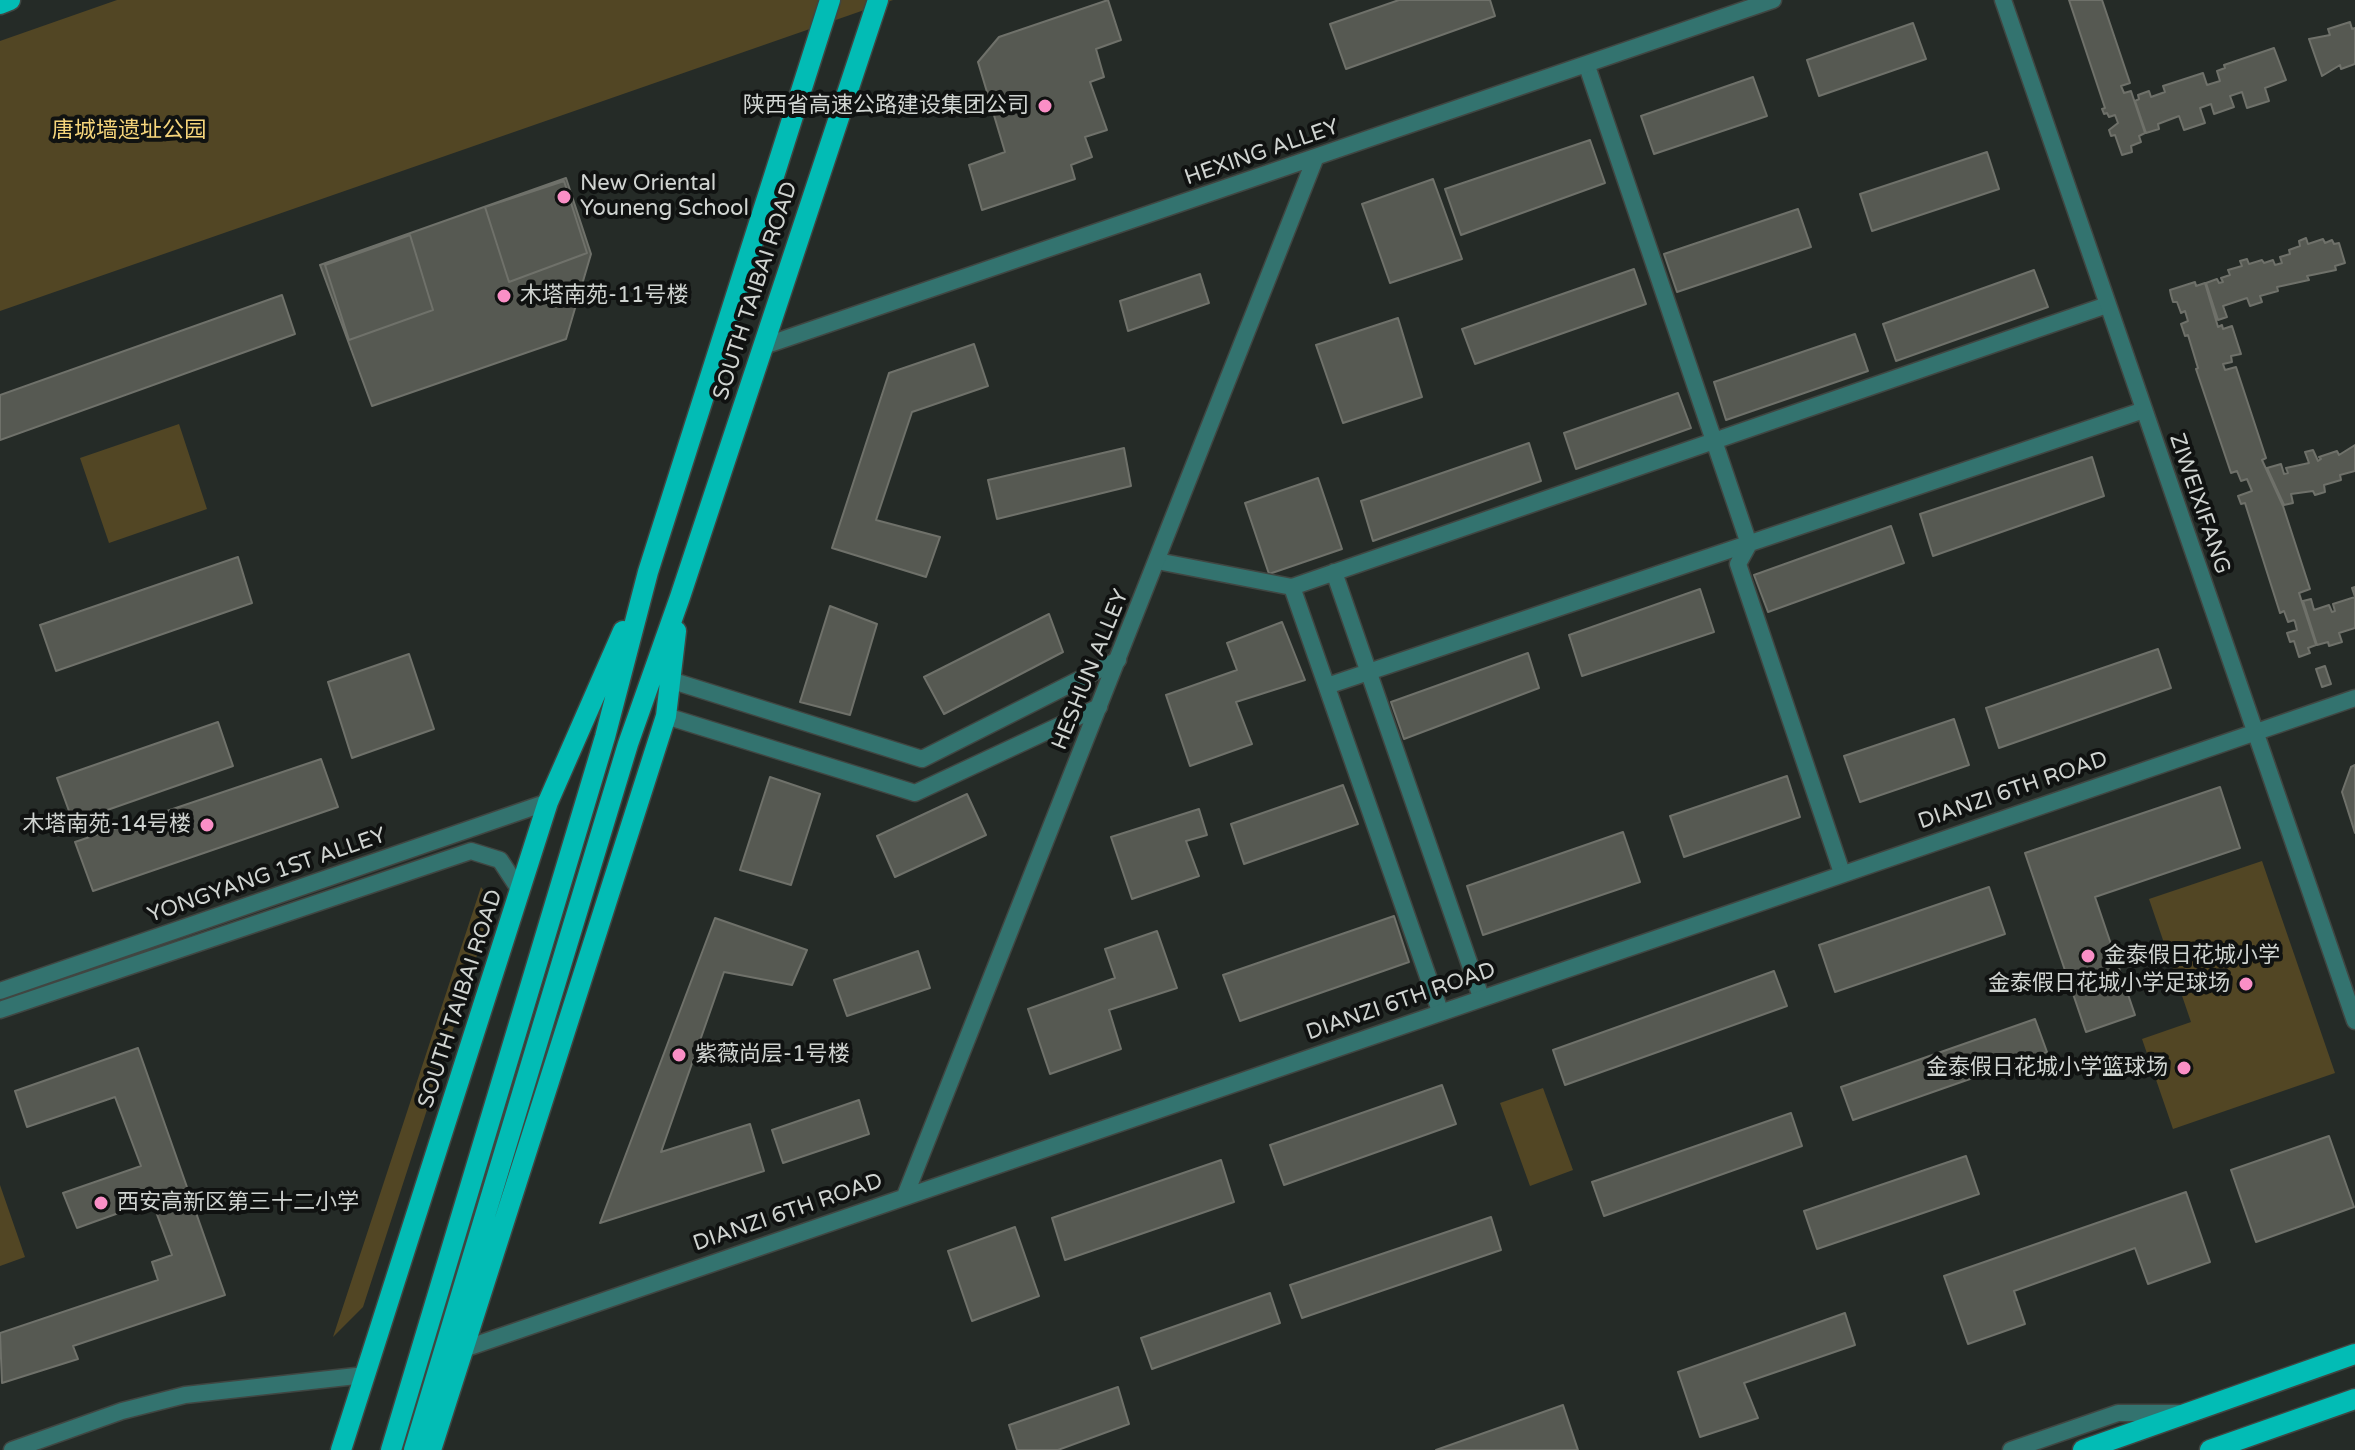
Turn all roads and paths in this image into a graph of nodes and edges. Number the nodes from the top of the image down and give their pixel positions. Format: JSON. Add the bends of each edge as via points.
{"nodes":[{"id":1,"x":10,"y":0,"type":"edge"},
{"id":2,"x":830,"y":0,"type":"edge"},
{"id":3,"x":878,"y":0,"type":"edge"},
{"id":4,"x":1773,"y":0,"type":"edge"},
{"id":5,"x":2003,"y":0,"type":"edge"},
{"id":6,"x":0,"y":4,"type":"edge"},
{"id":7,"x":1587,"y":66,"type":"junction"},
{"id":8,"x":1315,"y":159,"type":"junction"},
{"id":9,"x":2107,"y":305,"type":"junction"},
{"id":10,"x":764,"y":346,"type":"junction"},
{"id":11,"x":2144,"y":410,"type":"junction"},
{"id":12,"x":1715,"y":442,"type":"junction"},
{"id":13,"x":1749,"y":544,"type":"junction"},
{"id":14,"x":1157,"y":561,"type":"junction"},
{"id":15,"x":648,"y":572,"type":"junction"},
{"id":16,"x":1334,"y":572,"type":"junction"},
{"id":17,"x":1292,"y":587,"type":"junction"},
{"id":18,"x":680,"y":597,"type":"junction"},
{"id":19,"x":1118,"y":660,"type":"junction"},
{"id":20,"x":1368,"y":672,"type":"junction"},
{"id":21,"x":670,"y":680,"type":"junction"},
{"id":22,"x":1327,"y":686,"type":"junction"},
{"id":23,"x":2355,"y":698,"type":"edge"},
{"id":24,"x":1099,"y":707,"type":"junction"},
{"id":25,"x":666,"y":716,"type":"junction"},
{"id":26,"x":2255,"y":733,"type":"junction"},
{"id":27,"x":548,"y":802,"type":"junction"},
{"id":28,"x":1842,"y":873,"type":"junction"},
{"id":29,"x":521,"y":892,"type":"junction"},
{"id":30,"x":0,"y":991,"type":"edge"},
{"id":31,"x":1481,"y":997,"type":"junction"},
{"id":32,"x":0,"y":1010,"type":"edge"},
{"id":33,"x":1440,"y":1011,"type":"junction"},
{"id":34,"x":2355,"y":1021,"type":"edge"},
{"id":35,"x":905,"y":1196,"type":"junction"},
{"id":36,"x":461,"y":1350,"type":"junction"},
{"id":37,"x":2355,"y":1354,"type":"edge"},
{"id":38,"x":365,"y":1375,"type":"junction"},
{"id":39,"x":2355,"y":1399,"type":"edge"},
{"id":40,"x":2189,"y":1413,"type":"junction"},
{"id":41,"x":12,"y":1450,"type":"edge"},
{"id":42,"x":341,"y":1450,"type":"edge"},
{"id":43,"x":391,"y":1450,"type":"edge"},
{"id":44,"x":414,"y":1450,"type":"edge"},
{"id":45,"x":431,"y":1450,"type":"edge"},
{"id":46,"x":2011,"y":1450,"type":"edge"},
{"id":47,"x":2083,"y":1450,"type":"edge"},
{"id":48,"x":2210,"y":1450,"type":"edge"}],
"edges":[{"from":1,"to":6,"type":"main road"},
{"from":2,"to":15,"type":"main road","name":"SOUTH TAIBAI ROAD"},
{"from":3,"to":10,"type":"main road","name":"SOUTH TAIBAI ROAD"},
{"from":4,"to":7,"type":"street","name":"HEXING ALLEY"},
{"from":5,"to":9,"type":"street","name":"ZIWEIXIFANG"},
{"from":7,"to":8,"type":"street","name":"HEXING ALLEY"},
{"from":7,"to":12,"type":"street"},
{"from":8,"to":10,"type":"street","name":"HEXING ALLEY"},
{"from":8,"to":14,"type":"street","name":"HESHUN ALLEY"},
{"from":9,"to":11,"type":"street","name":"ZIWEIXIFANG"},
{"from":9,"to":12,"type":"street"},
{"from":10,"to":18,"type":"main road","name":"SOUTH TAIBAI ROAD"},
{"from":11,"to":13,"type":"street"},
{"from":11,"to":26,"type":"street","name":"ZIWEIXIFANG"},
{"from":12,"to":13,"type":"street"},
{"from":12,"to":16,"type":"street"},
{"from":13,"to":20,"type":"street"},
{"from":13,"to":28,"type":"street","via":[[1738,564]]},
{"from":14,"to":17,"type":"street"},
{"from":14,"to":19,"type":"street","name":"HESHUN ALLEY"},
{"from":15,"to":27,"type":"main road","name":"SOUTH TAIBAI ROAD"},
{"from":15,"to":43,"type":"main road","name":"SOUTH TAIBAI ROAD","via":[[605,737]]},
{"from":16,"to":17,"type":"street"},
{"from":16,"to":20,"type":"street"},
{"from":17,"to":22,"type":"street"},
{"from":18,"to":21,"type":"main road","name":"SOUTH TAIBAI ROAD"},
{"from":18,"to":44,"type":"main road","name":"SOUTH TAIBAI ROAD","via":[[628,744]]},
{"from":19,"to":21,"type":"street","via":[[922,759]]},
{"from":19,"to":24,"type":"street","name":"HESHUN ALLEY"},
{"from":20,"to":22,"type":"street"},
{"from":20,"to":31,"type":"street"},
{"from":21,"to":25,"type":"main road","name":"SOUTH TAIBAI ROAD"},
{"from":22,"to":33,"type":"street"},
{"from":23,"to":26,"type":"street","name":"DIANZI 6TH ROAD"},
{"from":24,"to":25,"type":"street","via":[[915,793]]},
{"from":24,"to":35,"type":"street","name":"HESHUN ALLEY"},
{"from":25,"to":36,"type":"main road","name":"SOUTH TAIBAI ROAD"},
{"from":26,"to":28,"type":"street","name":"DIANZI 6TH ROAD"},
{"from":26,"to":34,"type":"street","name":"ZIWEIXIFANG"},
{"from":27,"to":29,"type":"main road","name":"SOUTH TAIBAI ROAD"},
{"from":27,"to":30,"type":"street","name":"YONGYANG 1ST ALLEY"},
{"from":28,"to":31,"type":"street","name":"DIANZI 6TH ROAD"},
{"from":29,"to":32,"type":"street","name":"YONGYANG 1ST ALLEY","via":[[500,860],[471,851]]},
{"from":29,"to":38,"type":"main road","name":"SOUTH TAIBAI ROAD"},
{"from":31,"to":33,"type":"street","name":"DIANZI 6TH ROAD"},
{"from":33,"to":35,"type":"street","name":"DIANZI 6TH ROAD"},
{"from":35,"to":36,"type":"street","name":"DIANZI 6TH ROAD"},
{"from":36,"to":45,"type":"main road","name":"SOUTH TAIBAI ROAD"},
{"from":37,"to":40,"type":"main road"},
{"from":38,"to":41,"type":"street","via":[[185,1395]]},
{"from":38,"to":42,"type":"main road","name":"SOUTH TAIBAI ROAD"},
{"from":39,"to":48,"type":"main road"},
{"from":40,"to":46,"type":"street","via":[[2118,1413]]},
{"from":40,"to":47,"type":"main road"}]}
